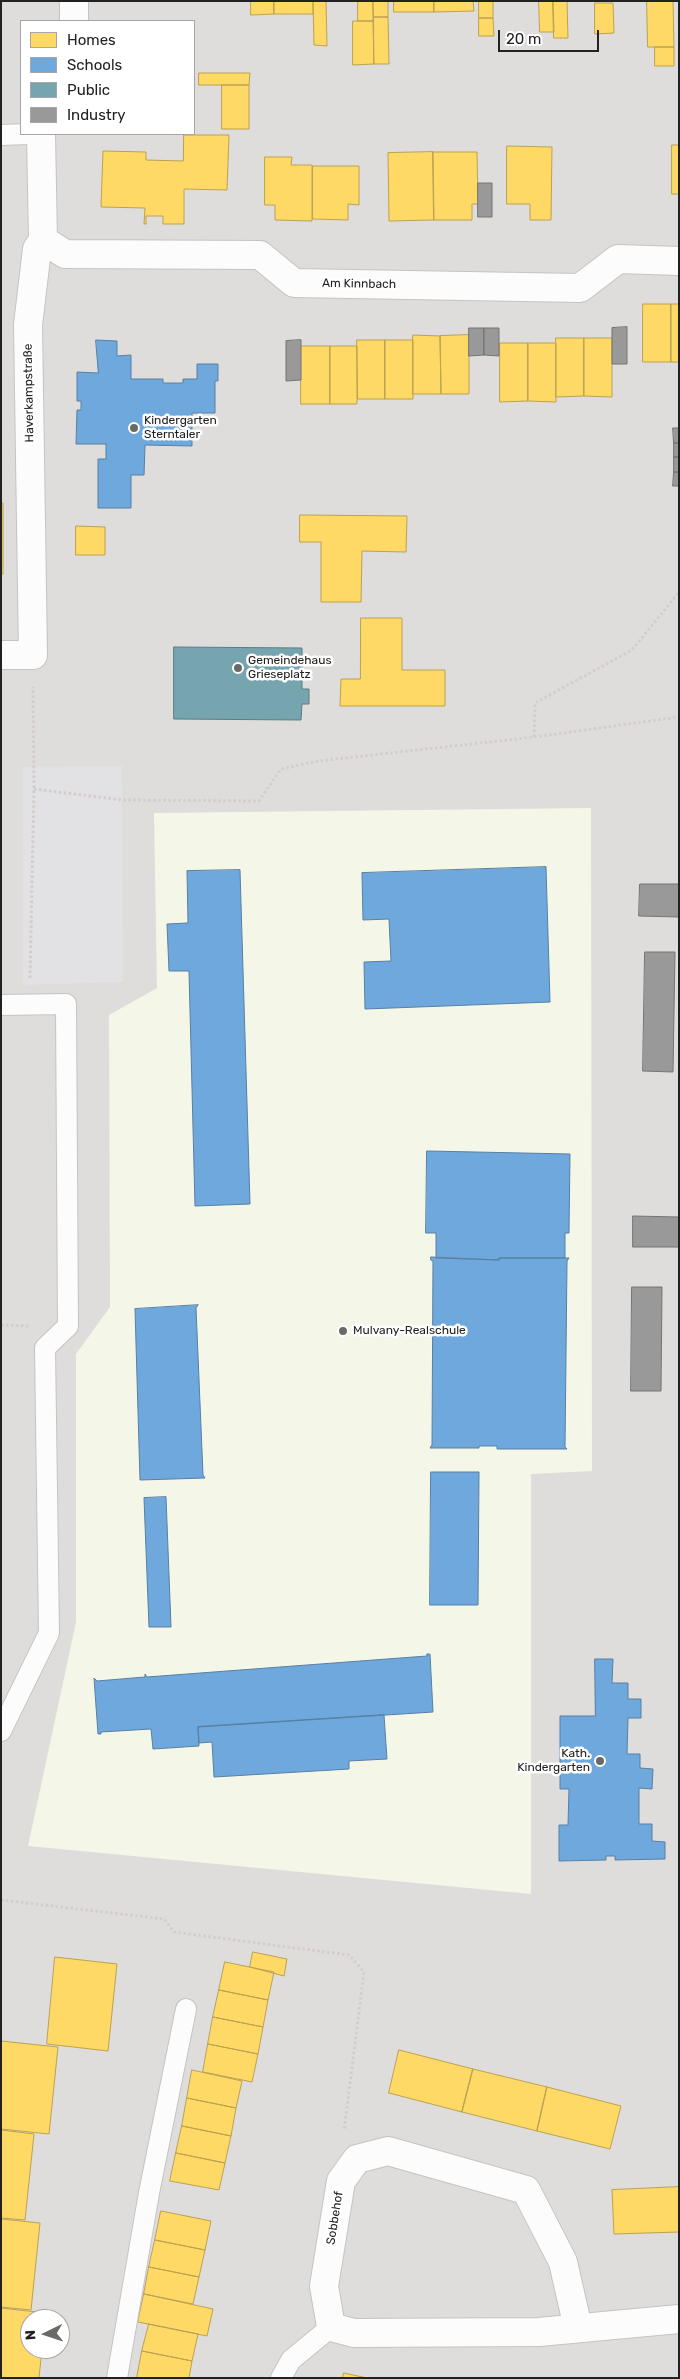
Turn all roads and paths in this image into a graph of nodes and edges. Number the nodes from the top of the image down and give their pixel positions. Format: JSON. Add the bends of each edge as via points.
{"nodes":[{"id":1,"x":74,"y":1,"type":"edge"},
{"id":2,"x":74,"y":20,"type":"edge"},
{"id":3,"x":20,"y":134,"type":"edge"},
{"id":4,"x":1,"y":135,"type":"edge"},
{"id":5,"x":41,"y":135,"type":"edge"},
{"id":6,"x":44,"y":240,"type":"junction"},
{"id":7,"x":679,"y":261,"type":"edge"},
{"id":8,"x":679,"y":592,"type":"edge"},
{"id":9,"x":1,"y":654,"type":"edge"},
{"id":10,"x":33,"y":655,"type":"junction"},
{"id":11,"x":679,"y":717,"type":"edge"},
{"id":12,"x":534,"y":738,"type":"junction"},
{"id":13,"x":34,"y":789,"type":"junction"},
{"id":14,"x":30,"y":1004,"type":"junction"},
{"id":15,"x":1,"y":1005,"type":"edge"},
{"id":16,"x":1,"y":1731,"type":"edge"},
{"id":17,"x":1,"y":1900,"type":"edge"},
{"id":18,"x":186,"y":2009,"type":"dead end"},
{"id":19,"x":357,"y":2159,"type":"junction"},
{"id":20,"x":679,"y":2319,"type":"edge"},
{"id":21,"x":331,"y":2327,"type":"junction"},
{"id":22,"x":578,"y":2328,"type":"junction"},
{"id":23,"x":117,"y":2378,"type":"edge"},
{"id":24,"x":281,"y":2378,"type":"edge"}],
"edges":[{"from":1,"to":2,"type":"street"},
{"from":3,"to":4,"type":"lane"},
{"from":5,"to":6,"type":"street","name":"Haverkampstraße"},
{"from":6,"to":7,"type":"street","name":"Am Kinnbach","via":[[65,254],[260,255],[294,283],[580,288],[618,259]]},
{"from":6,"to":10,"type":"street","name":"Haverkampstraße","via":[[37,249],[28,325]]},
{"from":8,"to":12,"type":"path","via":[[632,650],[535,703]]},
{"from":9,"to":10,"type":"street"},
{"from":10,"to":13,"type":"path"},
{"from":11,"to":12,"type":"path"},
{"from":12,"to":13,"type":"path","via":[[318,761],[281,769],[259,801],[123,800]]},
{"from":13,"to":14,"type":"path"},
{"from":14,"to":15,"type":"lane"},
{"from":14,"to":16,"type":"lane","via":[[66,1004],[68,1326],[46,1348],[48,1633]]},
{"from":17,"to":19,"type":"path","via":[[164,1919],[174,1932],[349,1955],[364,1972],[343,2128]]},
{"from":18,"to":23,"type":"lane","via":[[148,2193]]},
{"from":19,"to":21,"type":"street","name":"Sobbehof","via":[[341,2181],[324,2286]]},
{"from":19,"to":22,"type":"street","via":[[388,2151],[526,2190],[563,2262]]},
{"from":20,"to":22,"type":"street"},
{"from":21,"to":22,"type":"street","via":[[354,2333],[539,2332]]},
{"from":21,"to":24,"type":"lane","via":[[291,2360]]}]}
